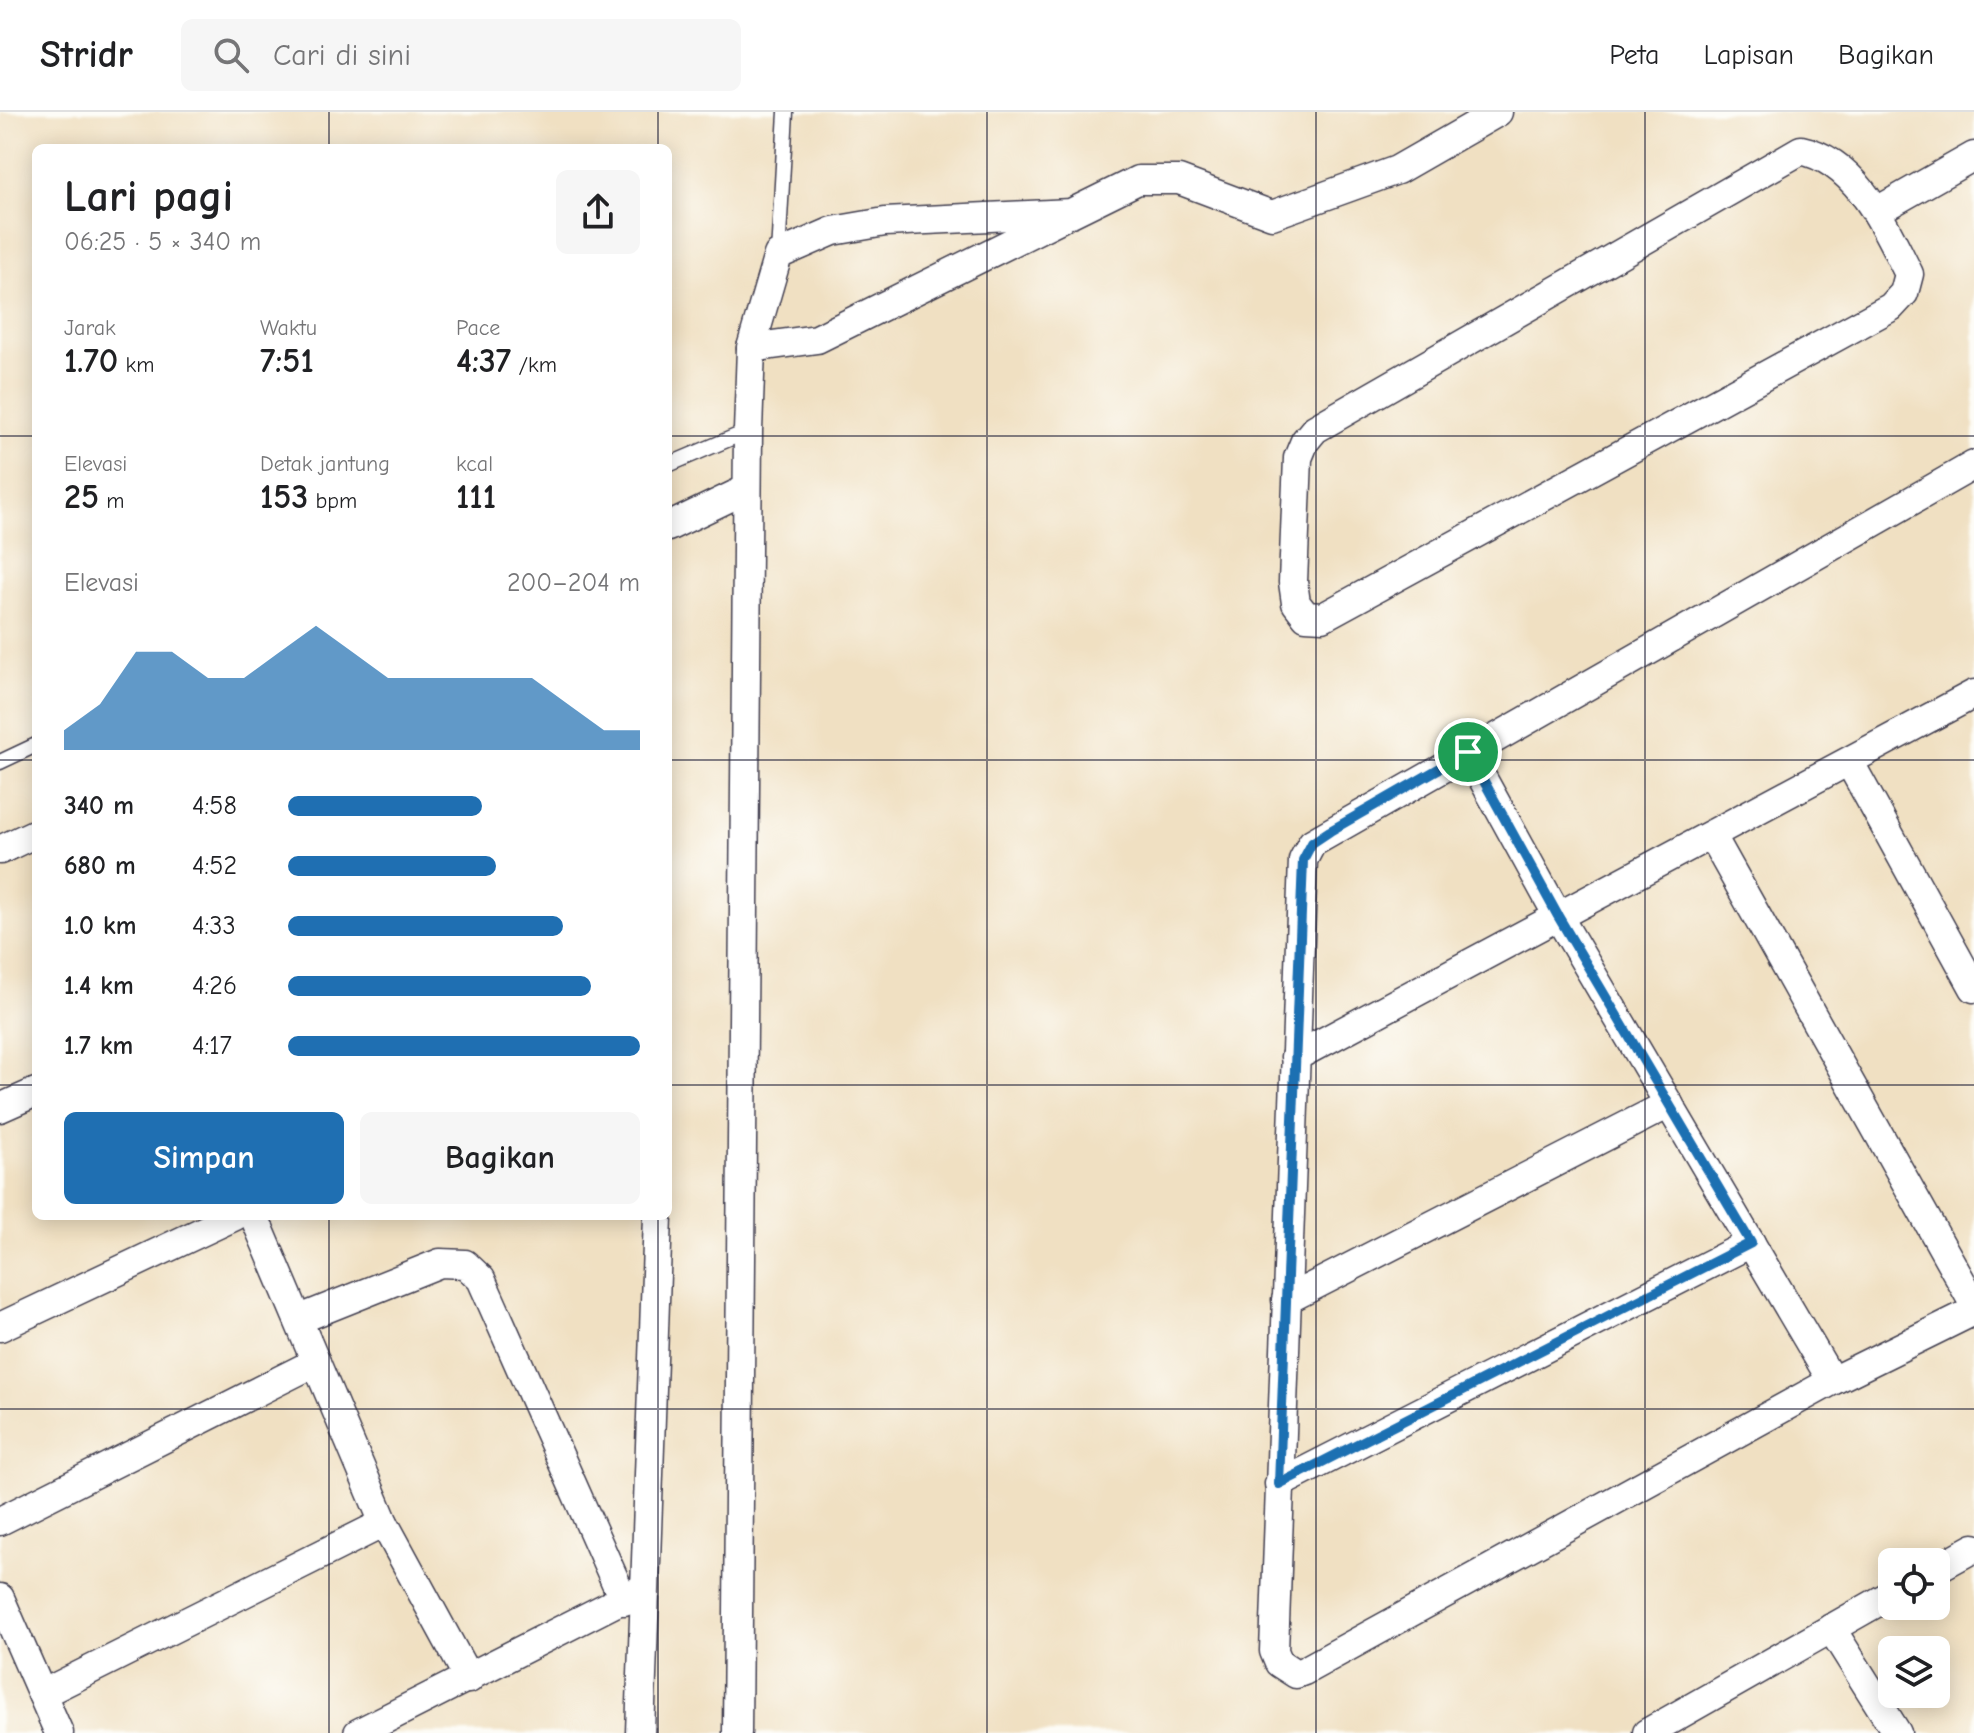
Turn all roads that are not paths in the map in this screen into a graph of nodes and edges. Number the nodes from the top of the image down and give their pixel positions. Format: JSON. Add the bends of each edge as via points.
{"nodes":[{"id":1,"x":786,"y":112,"type":"edge"},
{"id":2,"x":1498,"y":112,"type":"edge"},
{"id":3,"x":1974,"y":156,"type":"edge"},
{"id":4,"x":1877,"y":211,"type":"junction"},
{"id":5,"x":1071,"y":213,"type":"junction"},
{"id":6,"x":778,"y":255,"type":"junction"},
{"id":7,"x":751,"y":348,"type":"junction"},
{"id":8,"x":748,"y":431,"type":"junction"},
{"id":9,"x":672,"y":463,"type":"edge"},
{"id":10,"x":1974,"y":465,"type":"edge"},
{"id":11,"x":747,"y":489,"type":"junction"},
{"id":12,"x":672,"y":525,"type":"edge"},
{"id":13,"x":1974,"y":694,"type":"edge"},
{"id":14,"x":32,"y":747,"type":"edge"},
{"id":15,"x":1468,"y":752,"type":"junction"},
{"id":16,"x":0,"y":762,"type":"edge"},
{"id":17,"x":1850,"y":763,"type":"junction"},
{"id":18,"x":32,"y":835,"type":"edge"},
{"id":19,"x":1712,"y":836,"type":"junction"},
{"id":20,"x":0,"y":850,"type":"edge"},
{"id":21,"x":1558,"y":916,"type":"junction"},
{"id":22,"x":1974,"y":988,"type":"edge"},
{"id":23,"x":1295,"y":1057,"type":"junction"},
{"id":24,"x":32,"y":1094,"type":"edge"},
{"id":25,"x":1669,"y":1104,"type":"junction"},
{"id":26,"x":0,"y":1108,"type":"edge"},
{"id":27,"x":227,"y":1220,"type":"edge"},
{"id":28,"x":256,"y":1220,"type":"edge"},
{"id":29,"x":658,"y":1220,"type":"edge"},
{"id":30,"x":1751,"y":1243,"type":"junction"},
{"id":31,"x":1286,"y":1300,"type":"junction"},
{"id":32,"x":1974,"y":1304,"type":"edge"},
{"id":33,"x":1974,"y":1311,"type":"edge"},
{"id":34,"x":300,"y":1319,"type":"junction"},
{"id":35,"x":0,"y":1327,"type":"edge"},
{"id":36,"x":316,"y":1362,"type":"junction"},
{"id":37,"x":1832,"y":1381,"type":"junction"},
{"id":38,"x":1279,"y":1484,"type":"junction"},
{"id":39,"x":0,"y":1521,"type":"edge"},
{"id":40,"x":384,"y":1523,"type":"junction"},
{"id":41,"x":1974,"y":1548,"type":"edge"},
{"id":42,"x":1950,"y":1561,"type":"edge"},
{"id":43,"x":634,"y":1594,"type":"junction"},
{"id":44,"x":0,"y":1598,"type":"edge"},
{"id":45,"x":1878,"y":1602,"type":"edge"},
{"id":46,"x":1831,"y":1628,"type":"junction"},
{"id":47,"x":469,"y":1679,"type":"junction"},
{"id":48,"x":42,"y":1694,"type":"junction"},
{"id":49,"x":1663,"y":1729,"type":"edge"},
{"id":50,"x":49,"y":1730,"type":"edge"},
{"id":51,"x":358,"y":1733,"type":"edge"},
{"id":52,"x":640,"y":1733,"type":"edge"},
{"id":53,"x":737,"y":1733,"type":"edge"},
{"id":54,"x":1897,"y":1733,"type":"edge"}],
"edges":[{"from":1,"to":6,"type":"lane"},
{"from":2,"to":5,"type":"street","via":[[1397,170],[1272,215],[1179,180],[1138,180]]},
{"from":3,"to":4,"type":"street"},
{"from":4,"to":4,"type":"street","via":[[1835,164],[1801,150],[1334,415],[1315,429],[1298,458],[1296,603],[1306,616],[1323,617],[1891,307],[1904,293],[1909,274]]},
{"from":5,"to":6,"type":"street","via":[[885,222],[833,231]]},
{"from":5,"to":7,"type":"street","via":[[817,339]]},
{"from":6,"to":7,"type":"street"},
{"from":7,"to":8,"type":"street"},
{"from":8,"to":9,"type":"lane"},
{"from":8,"to":11,"type":"street"},
{"from":10,"to":15,"type":"street"},
{"from":11,"to":12,"type":"street"},
{"from":11,"to":53,"type":"street"},
{"from":13,"to":17,"type":"street"},
{"from":14,"to":16,"type":"lane"},
{"from":15,"to":21,"type":"street"},
{"from":15,"to":23,"type":"street","via":[[1312,843],[1303,860]]},
{"from":17,"to":19,"type":"street"},
{"from":17,"to":22,"type":"street"},
{"from":18,"to":20,"type":"street"},
{"from":19,"to":21,"type":"street"},
{"from":19,"to":32,"type":"street"},
{"from":21,"to":23,"type":"street"},
{"from":21,"to":25,"type":"street"},
{"from":23,"to":31,"type":"street"},
{"from":24,"to":26,"type":"street"},
{"from":25,"to":30,"type":"street"},
{"from":25,"to":31,"type":"street"},
{"from":27,"to":35,"type":"street"},
{"from":28,"to":34,"type":"street"},
{"from":29,"to":43,"type":"street"},
{"from":30,"to":37,"type":"street"},
{"from":30,"to":38,"type":"street"},
{"from":31,"to":38,"type":"street"},
{"from":33,"to":37,"type":"street"},
{"from":34,"to":36,"type":"street"},
{"from":34,"to":43,"type":"street","via":[[440,1263],[465,1264],[481,1279]]},
{"from":36,"to":39,"type":"street"},
{"from":36,"to":40,"type":"street"},
{"from":37,"to":38,"type":"street","via":[[1296,1674],[1279,1663],[1274,1651]]},
{"from":40,"to":47,"type":"street"},
{"from":40,"to":48,"type":"street"},
{"from":41,"to":42,"type":"street"},
{"from":43,"to":47,"type":"street"},
{"from":43,"to":52,"type":"street"},
{"from":44,"to":48,"type":"street"},
{"from":45,"to":46,"type":"street"},
{"from":46,"to":49,"type":"street"},
{"from":46,"to":54,"type":"street"},
{"from":47,"to":51,"type":"street"},
{"from":48,"to":50,"type":"street"}]}
